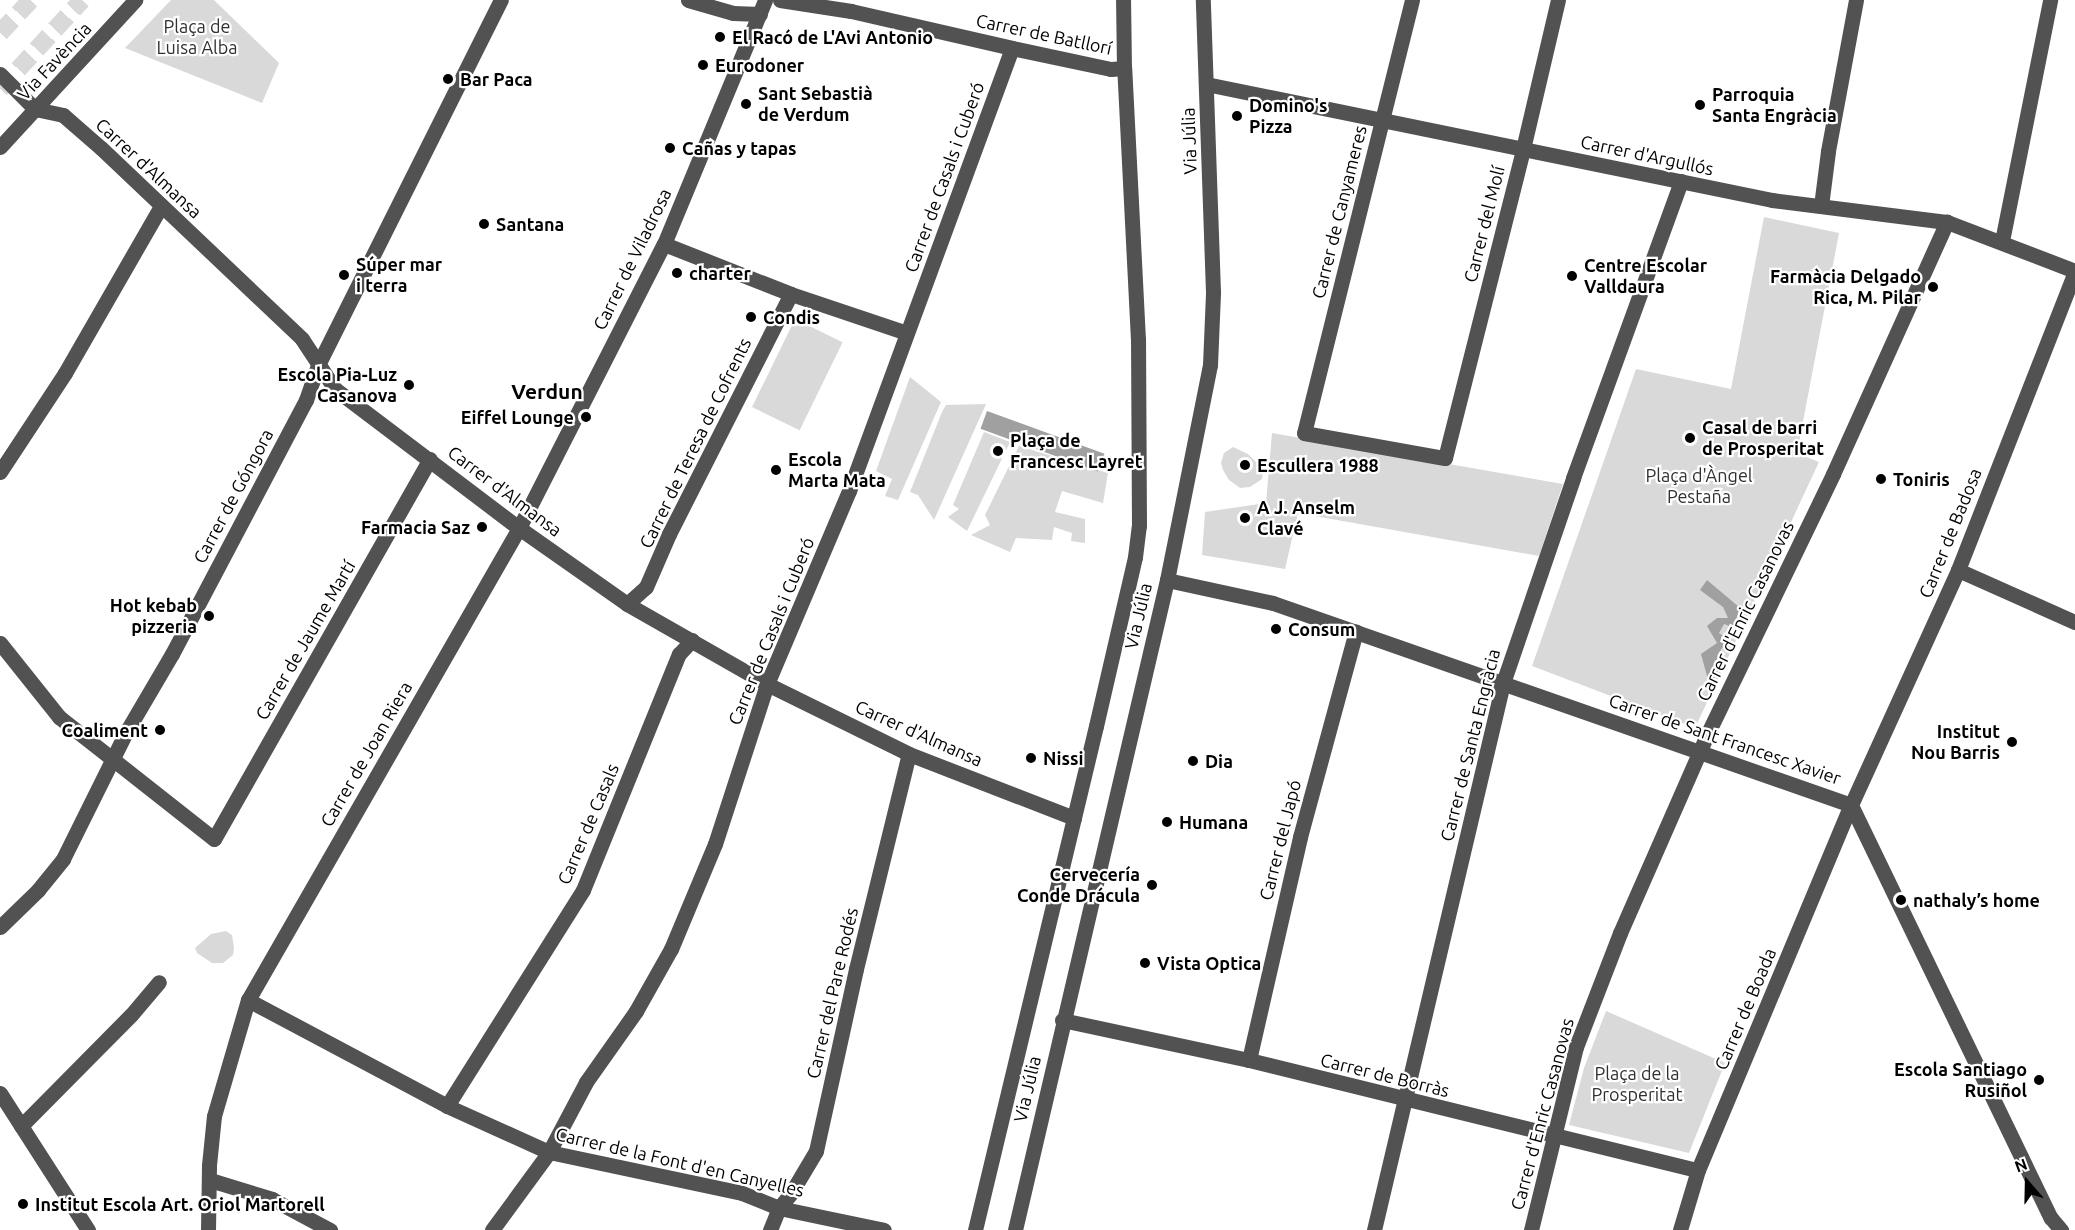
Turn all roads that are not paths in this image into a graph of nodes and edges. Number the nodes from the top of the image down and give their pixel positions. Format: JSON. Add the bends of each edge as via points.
{"nodes":[{"id":1,"x":135,"y":0,"type":"edge"},
{"id":2,"x":501,"y":0,"type":"edge"},
{"id":3,"x":688,"y":0,"type":"edge"},
{"id":4,"x":780,"y":0,"type":"edge"},
{"id":5,"x":1123,"y":0,"type":"edge"},
{"id":6,"x":1203,"y":0,"type":"edge"},
{"id":7,"x":1412,"y":0,"type":"edge"},
{"id":8,"x":1558,"y":0,"type":"edge"},
{"id":9,"x":1856,"y":0,"type":"edge"},
{"id":10,"x":2050,"y":0,"type":"edge"},
{"id":11,"x":763,"y":7,"type":"edge"},
{"id":12,"x":1012,"y":48,"type":"junction"},
{"id":13,"x":1124,"y":69,"type":"junction"},
{"id":14,"x":0,"y":74,"type":"edge"},
{"id":15,"x":1206,"y":84,"type":"junction"},
{"id":16,"x":35,"y":110,"type":"junction"},
{"id":17,"x":1382,"y":120,"type":"junction"},
{"id":18,"x":0,"y":147,"type":"edge"},
{"id":19,"x":1524,"y":149,"type":"junction"},
{"id":20,"x":1682,"y":181,"type":"junction"},
{"id":21,"x":161,"y":206,"type":"junction"},
{"id":22,"x":1821,"y":206,"type":"junction"},
{"id":23,"x":1947,"y":222,"type":"junction"},
{"id":24,"x":2002,"y":242,"type":"junction"},
{"id":25,"x":664,"y":244,"type":"junction"},
{"id":26,"x":2075,"y":271,"type":"edge"},
{"id":27,"x":791,"y":294,"type":"junction"},
{"id":28,"x":907,"y":333,"type":"junction"},
{"id":29,"x":319,"y":363,"type":"junction"},
{"id":30,"x":1445,"y":458,"type":"joint"},
{"id":31,"x":430,"y":459,"type":"junction"},
{"id":32,"x":0,"y":472,"type":"edge"},
{"id":33,"x":519,"y":528,"type":"junction"},
{"id":34,"x":1958,"y":570,"type":"junction"},
{"id":35,"x":1167,"y":580,"type":"junction"},
{"id":36,"x":627,"y":604,"type":"junction"},
{"id":37,"x":2075,"y":622,"type":"edge"},
{"id":38,"x":1356,"y":631,"type":"junction"},
{"id":39,"x":692,"y":640,"type":"junction"},
{"id":40,"x":0,"y":643,"type":"edge"},
{"id":41,"x":1503,"y":683,"type":"junction"},
{"id":42,"x":767,"y":684,"type":"junction"},
{"id":43,"x":1701,"y":750,"type":"junction"},
{"id":44,"x":909,"y":754,"type":"junction"},
{"id":45,"x":112,"y":758,"type":"junction"},
{"id":46,"x":1851,"y":805,"type":"junction"},
{"id":47,"x":1074,"y":818,"type":"junction"},
{"id":48,"x":0,"y":927,"type":"edge"},
{"id":49,"x":159,"y":982,"type":"dead end"},
{"id":50,"x":248,"y":1000,"type":"junction"},
{"id":51,"x":1062,"y":1020,"type":"junction"},
{"id":52,"x":1249,"y":1060,"type":"junction"},
{"id":53,"x":0,"y":1093,"type":"edge"},
{"id":54,"x":1405,"y":1100,"type":"junction"},
{"id":55,"x":447,"y":1106,"type":"junction"},
{"id":56,"x":21,"y":1126,"type":"junction"},
{"id":57,"x":1553,"y":1135,"type":"junction"},
{"id":58,"x":549,"y":1152,"type":"junction"},
{"id":59,"x":1698,"y":1170,"type":"junction"},
{"id":60,"x":210,"y":1180,"type":"junction"},
{"id":61,"x":779,"y":1208,"type":"junction"},
{"id":62,"x":88,"y":1230,"type":"edge"},
{"id":63,"x":208,"y":1230,"type":"edge"},
{"id":64,"x":330,"y":1230,"type":"edge"},
{"id":65,"x":492,"y":1230,"type":"edge"},
{"id":66,"x":770,"y":1230,"type":"edge"},
{"id":67,"x":884,"y":1230,"type":"edge"},
{"id":68,"x":975,"y":1230,"type":"edge"},
{"id":69,"x":1015,"y":1230,"type":"edge"},
{"id":70,"x":1374,"y":1230,"type":"edge"},
{"id":71,"x":1531,"y":1230,"type":"edge"},
{"id":72,"x":1680,"y":1230,"type":"edge"},
{"id":73,"x":2061,"y":1230,"type":"edge"}],
"edges":[{"from":1,"to":16,"type":"street","name":"Via Favència"},
{"from":2,"to":29,"type":"street","name":"Carrer de Góngora"},
{"from":3,"to":11,"type":"street","via":[[733,13]]},
{"from":4,"to":12,"type":"street","name":"Carrer de Batllorí","via":[[851,11]]},
{"from":5,"to":13,"type":"street","name":"Via Júlia"},
{"from":6,"to":15,"type":"street","name":"Via Júlia"},
{"from":7,"to":17,"type":"street","name":"Carrer de Canyameres"},
{"from":8,"to":19,"type":"street","name":"Carrer del Molí"},
{"from":9,"to":22,"type":"street"},
{"from":10,"to":24,"type":"street"},
{"from":11,"to":25,"type":"street","name":"Carrer de Viladrosa"},
{"from":12,"to":13,"type":"street","name":"Carrer de Batllorí"},
{"from":12,"to":28,"type":"street","name":"Carrer de Casals i Cuberó"},
{"from":13,"to":47,"type":"street","name":"Via Júlia","via":[[1138,340],[1139,526]]},
{"from":14,"to":16,"type":"street"},
{"from":15,"to":17,"type":"street","name":"Carrer d'Argullós"},
{"from":15,"to":35,"type":"street","name":"Via Júlia","via":[[1213,331],[1203,408]]},
{"from":16,"to":18,"type":"street","name":"Via Favència"},
{"from":16,"to":21,"type":"street","name":"Carrer d'Almansa","via":[[63,115]]},
{"from":17,"to":19,"type":"street","name":"Carrer d'Argullós"},
{"from":17,"to":30,"type":"street","name":"Carrer de Canyameres","via":[[1304,434]]},
{"from":19,"to":20,"type":"street","name":"Carrer d'Argullós"},
{"from":19,"to":30,"type":"street","name":"Carrer del Molí"},
{"from":20,"to":22,"type":"street","name":"Carrer d'Argullós"},
{"from":20,"to":41,"type":"street","name":"Carrer de Santa Engràcia"},
{"from":21,"to":29,"type":"street","name":"Carrer d'Almansa","via":[[302,339]]},
{"from":21,"to":32,"type":"street","via":[[64,373]]},
{"from":22,"to":23,"type":"street","name":"Carrer d'Argullós"},
{"from":23,"to":24,"type":"street","name":"Carrer d'Argullós"},
{"from":23,"to":43,"type":"street","name":"Carrer d'Enric Casanovas","via":[[1833,474]]},
{"from":24,"to":26,"type":"street","name":"Carrer d'Argullós"},
{"from":25,"to":27,"type":"street"},
{"from":25,"to":33,"type":"street","name":"Carrer de Viladrosa"},
{"from":26,"to":34,"type":"street","name":"Carrer de Badosa"},
{"from":27,"to":28,"type":"street"},
{"from":27,"to":36,"type":"street","name":"Carrer de Teresa de Cofrents","via":[[646,587]]},
{"from":28,"to":42,"type":"street","name":"Carrer de Casals i Cuberó","via":[[849,491]]},
{"from":29,"to":31,"type":"street","name":"Carrer d'Almansa","via":[[335,389]]},
{"from":29,"to":45,"type":"street","name":"Carrer de Góngora","via":[[306,400],[172,654]]},
{"from":31,"to":33,"type":"street","name":"Carrer d'Almansa"},
{"from":31,"to":45,"type":"street","name":"Carrer de Jaume Martí","via":[[214,839]]},
{"from":33,"to":36,"type":"street","name":"Carrer d'Almansa"},
{"from":33,"to":50,"type":"street","name":"Carrer de Joan Riera"},
{"from":34,"to":37,"type":"street"},
{"from":34,"to":46,"type":"street","name":"Carrer de Badosa"},
{"from":35,"to":38,"type":"street","name":"Carrer de Sant Francesc Xavier","via":[[1273,603]]},
{"from":35,"to":51,"type":"street","name":"Via Júlia"},
{"from":36,"to":39,"type":"street","name":"Carrer d'Almansa"},
{"from":38,"to":41,"type":"street","name":"Carrer de Sant Francesc Xavier"},
{"from":38,"to":52,"type":"street","name":"Carrer del Japó","via":[[1300,837]]},
{"from":39,"to":42,"type":"street","name":"Carrer d'Almansa"},
{"from":39,"to":55,"type":"street","name":"Carrer de Casals","via":[[679,654],[583,890]]},
{"from":40,"to":45,"type":"street","via":[[58,717]]},
{"from":41,"to":43,"type":"street","name":"Carrer de Sant Francesc Xavier"},
{"from":41,"to":54,"type":"street","name":"Carrer de Santa Engràcia"},
{"from":42,"to":44,"type":"street","name":"Carrer d'Almansa"},
{"from":42,"to":58,"type":"street","name":"Carrer de Casals i Cuberó","via":[[715,844],[670,949],[636,1011],[585,1082]]},
{"from":43,"to":46,"type":"street","name":"Carrer de Sant Francesc Xavier"},
{"from":43,"to":57,"type":"street","name":"Carrer d'Enric Casanovas","via":[[1620,933],[1576,1047]]},
{"from":44,"to":47,"type":"street","name":"Carrer d'Almansa"},
{"from":44,"to":61,"type":"street","name":"Carrer del Pare Rodés","via":[[816,1151]]},
{"from":45,"to":48,"type":"street","name":"Carrer de Góngora","via":[[63,859]]},
{"from":46,"to":59,"type":"street","name":"Carrer de Boada"},
{"from":46,"to":73,"type":"street","name":"Carrer de Sant Francesc Xavier","via":[[2051,1218]]},
{"from":47,"to":68,"type":"street","name":"Via Júlia"},
{"from":49,"to":56,"type":"street"},
{"from":50,"to":55,"type":"street","name":"Carrer de la Font d'en Canyelles"},
{"from":50,"to":60,"type":"street","name":"Carrer de Joan Riera","via":[[214,1116]]},
{"from":51,"to":52,"type":"street","name":"Carrer de Borràs"},
{"from":51,"to":69,"type":"street","name":"Via Júlia"},
{"from":52,"to":54,"type":"street","name":"Carrer de Borràs"},
{"from":53,"to":56,"type":"street"},
{"from":54,"to":57,"type":"street","name":"Carrer de Borràs"},
{"from":54,"to":70,"type":"street","name":"Carrer de Santa Engràcia"},
{"from":55,"to":58,"type":"street","name":"Carrer de la Font d'en Canyelles"},
{"from":56,"to":62,"type":"street"},
{"from":57,"to":59,"type":"street","name":"Carrer de Borràs"},
{"from":57,"to":71,"type":"street","name":"Carrer d'Enric Casanovas"},
{"from":58,"to":61,"type":"street","name":"Carrer de la Font d'en Canyelles","via":[[742,1193]]},
{"from":58,"to":65,"type":"street","name":"Carrer de Casals i Cuberó"},
{"from":59,"to":72,"type":"street","name":"Carrer de Boada"},
{"from":60,"to":63,"type":"street","name":"Carrer de Joan Riera"},
{"from":60,"to":64,"type":"street","via":[[272,1199]]},
{"from":61,"to":66,"type":"street","name":"Carrer del Pare Rodés"},
{"from":61,"to":67,"type":"street","name":"Carrer de la Font d'en Canyelles"}]}
